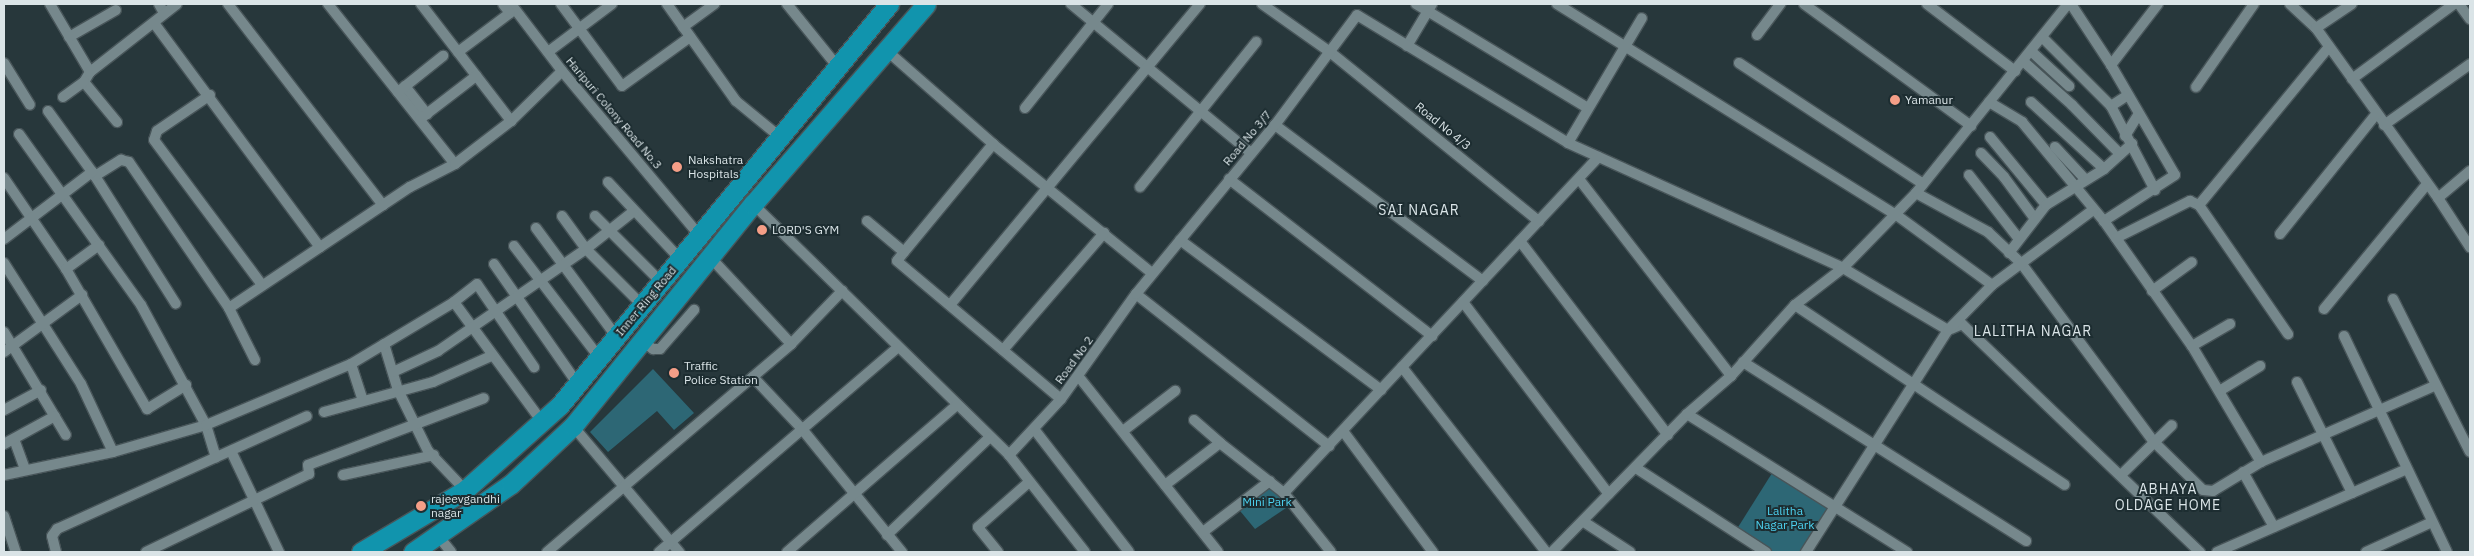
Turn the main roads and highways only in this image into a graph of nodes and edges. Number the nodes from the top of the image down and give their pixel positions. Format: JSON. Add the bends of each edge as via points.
{"nodes":[{"id":1,"x":889,"y":4,"type":"edge"},
{"id":2,"x":926,"y":4,"type":"edge"},
{"id":3,"x":805,"y":106,"type":"junction"},
{"id":4,"x":812,"y":135,"type":"junction"},
{"id":5,"x":362,"y":552,"type":"edge"},
{"id":6,"x":413,"y":552,"type":"edge"}],
"edges":[{"from":1,"to":3,"type":"highway","name":"Inner Ring Road"},
{"from":2,"to":4,"type":"highway","name":"Inner Ring Road"},
{"from":3,"to":4,"type":"highway"},
{"from":3,"to":5,"type":"highway","name":"Inner Ring Road","via":[[643,306],[542,422],[465,490]]},
{"from":4,"to":6,"type":"highway","name":"Inner Ring Road","via":[[573,426],[511,484]]}]}
